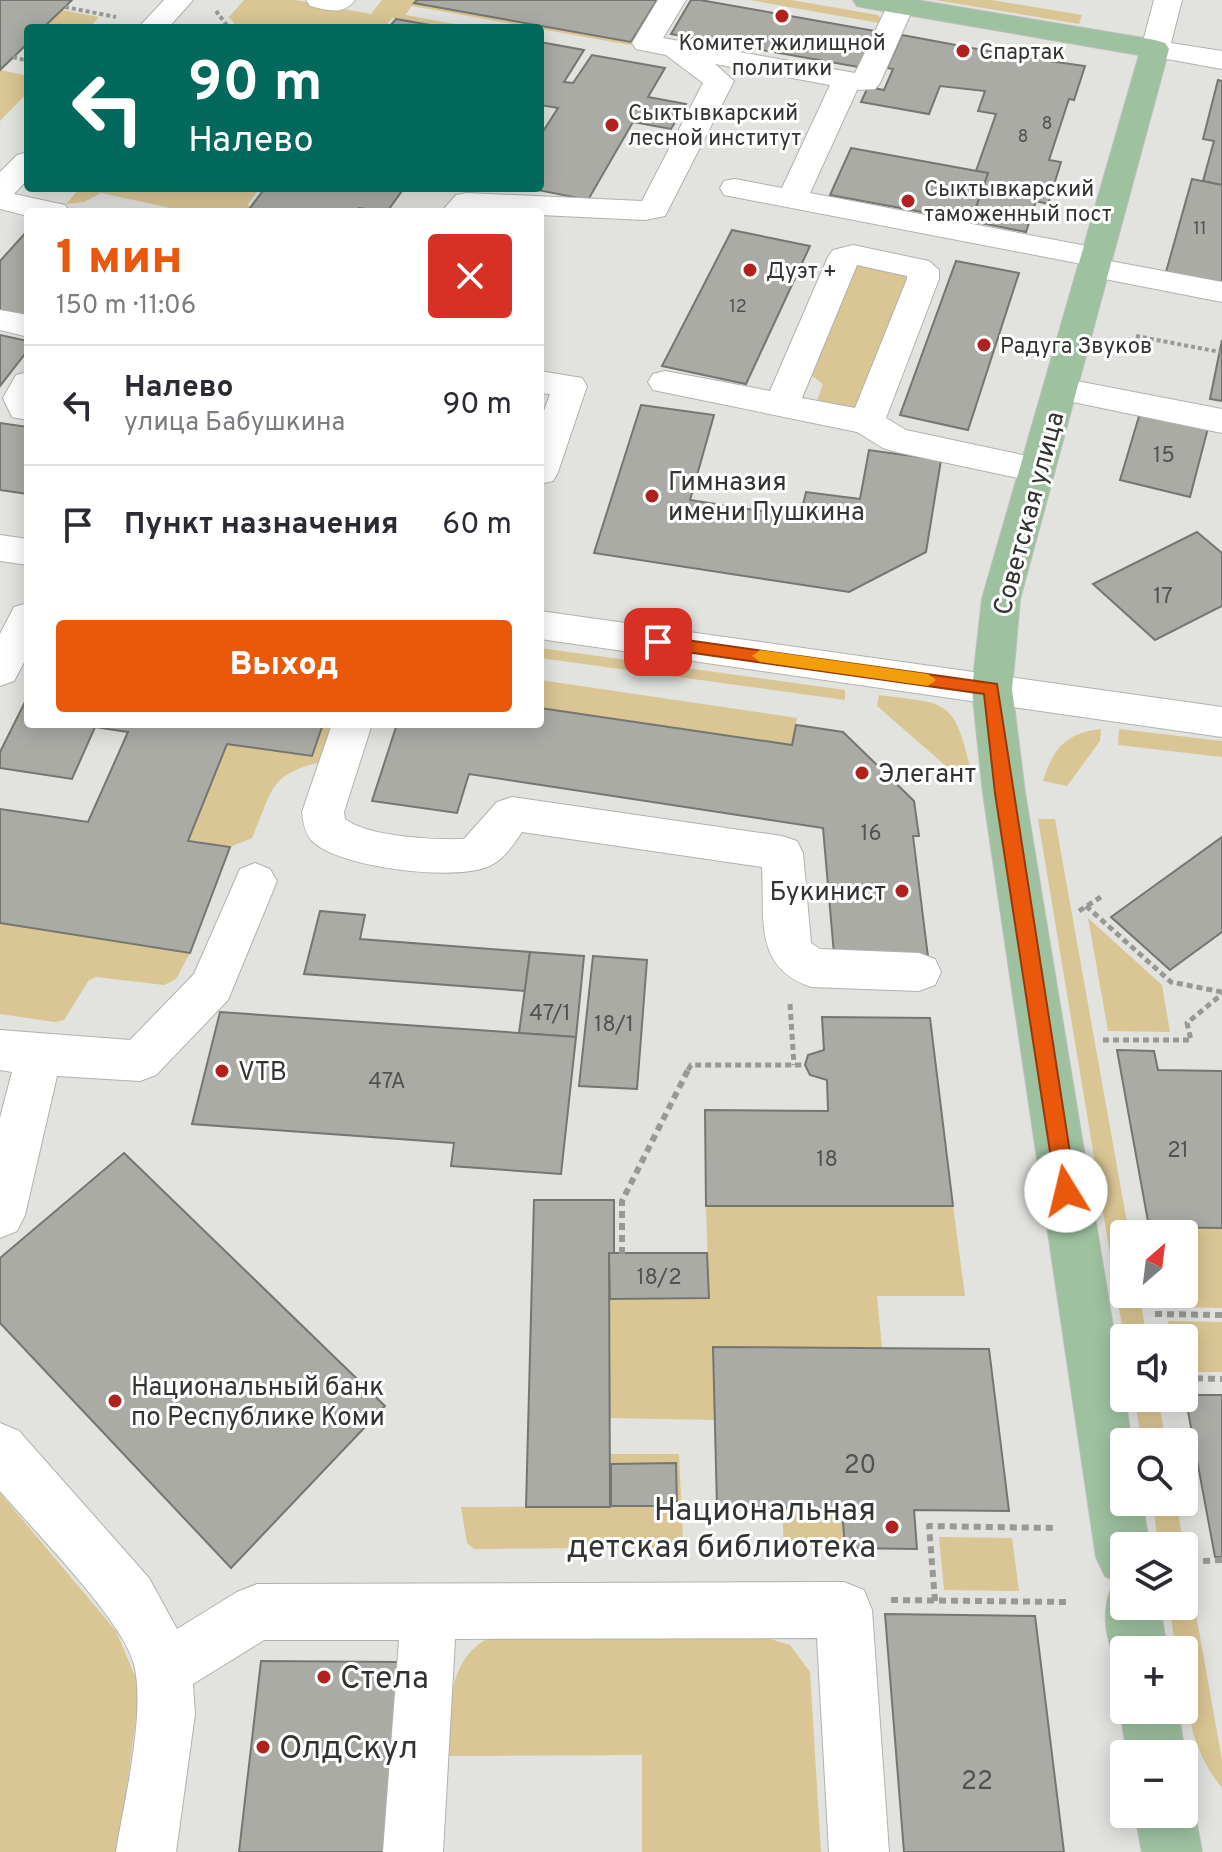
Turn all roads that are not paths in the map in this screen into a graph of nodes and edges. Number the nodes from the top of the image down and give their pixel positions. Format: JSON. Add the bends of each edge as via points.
{"nodes":[{"id":1,"x":179,"y":0,"type":"edge"},
{"id":2,"x":320,"y":0,"type":"edge"},
{"id":3,"x":341,"y":0,"type":"edge"},
{"id":4,"x":672,"y":0,"type":"edge"},
{"id":5,"x":867,"y":0,"type":"edge"},
{"id":6,"x":1168,"y":0,"type":"edge"},
{"id":7,"x":900,"y":6,"type":"junction"},
{"id":8,"x":156,"y":24,"type":"edge"},
{"id":9,"x":676,"y":49,"type":"junction"},
{"id":10,"x":1155,"y":49,"type":"junction"},
{"id":11,"x":1222,"y":60,"type":"edge"},
{"id":12,"x":847,"y":80,"type":"junction"},
{"id":13,"x":8,"y":182,"type":"edge"},
{"id":14,"x":735,"y":188,"type":"dead end"},
{"id":15,"x":792,"y":199,"type":"junction"},
{"id":16,"x":48,"y":208,"type":"edge"},
{"id":17,"x":461,"y":208,"type":"edge"},
{"id":18,"x":1096,"y":262,"type":"junction"},
{"id":19,"x":1222,"y":292,"type":"edge"},
{"id":20,"x":0,"y":320,"type":"edge"},
{"id":21,"x":24,"y":325,"type":"edge"},
{"id":22,"x":665,"y":382,"type":"dead end"},
{"id":23,"x":544,"y":383,"type":"edge"},
{"id":24,"x":1061,"y":389,"type":"junction"},
{"id":25,"x":24,"y":390,"type":"edge"},
{"id":26,"x":782,"y":405,"type":"junction"},
{"id":27,"x":24,"y":409,"type":"edge"},
{"id":28,"x":1222,"y":421,"type":"edge"},
{"id":29,"x":867,"y":422,"type":"junction"},
{"id":30,"x":544,"y":461,"type":"edge"},
{"id":31,"x":1037,"y":470,"type":"junction"},
{"id":32,"x":0,"y":548,"type":"edge"},
{"id":33,"x":24,"y":551,"type":"edge"},
{"id":34,"x":24,"y":625,"type":"edge"},
{"id":35,"x":544,"y":626,"type":"edge"},
{"id":36,"x":0,"y":671,"type":"edge"},
{"id":37,"x":992,"y":689,"type":"junction"},
{"id":38,"x":1222,"y":722,"type":"edge"},
{"id":39,"x":351,"y":728,"type":"edge"},
{"id":40,"x":255,"y":881,"type":"dead end"},
{"id":41,"x":919,"y":972,"type":"dead end"},
{"id":42,"x":19,"y":1053,"type":"edge"},
{"id":43,"x":0,"y":1215,"type":"edge"},
{"id":44,"x":0,"y":1450,"type":"edge"},
{"id":45,"x":1120,"y":1532,"type":"edge"},
{"id":46,"x":429,"y":1612,"type":"junction"},
{"id":47,"x":163,"y":1670,"type":"junction"},
{"id":48,"x":1168,"y":1828,"type":"edge"},
{"id":49,"x":146,"y":1852,"type":"edge"},
{"id":50,"x":413,"y":1852,"type":"edge"},
{"id":51,"x":859,"y":1852,"type":"edge"},
{"id":52,"x":1172,"y":1852,"type":"edge"}],
"edges":[{"from":1,"to":8,"type":"street"},
{"from":2,"to":3,"type":"street"},
{"from":4,"to":9,"type":"street","via":[[646,43]]},
{"from":5,"to":7,"type":"main road"},
{"from":6,"to":10,"type":"street","name":"Советская улица"},
{"from":7,"to":10,"type":"main road"},
{"from":7,"to":12,"type":"street","via":[[865,83]]},
{"from":9,"to":12,"type":"street"},
{"from":9,"to":17,"type":"street","via":[[719,81],[654,209],[467,202]]},
{"from":10,"to":11,"type":"street"},
{"from":10,"to":18,"type":"main road","name":"Советская улица"},
{"from":12,"to":15,"type":"street"},
{"from":13,"to":16,"type":"street"},
{"from":14,"to":15,"type":"street"},
{"from":15,"to":18,"type":"street"},
{"from":18,"to":19,"type":"street"},
{"from":18,"to":24,"type":"main road","name":"Советская улица"},
{"from":20,"to":21,"type":"street"},
{"from":22,"to":26,"type":"street"},
{"from":23,"to":30,"type":"street","via":[[570,386]]},
{"from":24,"to":28,"type":"street"},
{"from":24,"to":31,"type":"main road","name":"Советская улица"},
{"from":25,"to":27,"type":"street"},
{"from":26,"to":29,"type":"street"},
{"from":26,"to":29,"type":"street","via":[[844,257],[918,268],[923,279]]},
{"from":29,"to":31,"type":"street","via":[[896,440]]},
{"from":31,"to":37,"type":"main road","name":"Советская улица","via":[[1001,599]]},
{"from":32,"to":33,"type":"street"},
{"from":34,"to":36,"type":"street"},
{"from":35,"to":37,"type":"street"},
{"from":37,"to":38,"type":"street"},
{"from":37,"to":45,"type":"main road","name":"Советская улица"},
{"from":39,"to":41,"type":"street","via":[[323,812],[325,827],[341,839],[470,856],[486,847],[512,814],[782,853],[790,952],[796,959],[811,968]]},
{"from":40,"to":42,"type":"street","via":[[212,986],[140,1061]]},
{"from":42,"to":43,"type":"street"},
{"from":44,"to":47,"type":"street","via":[[129,1598],[162,1658]]},
{"from":46,"to":47,"type":"street","via":[[257,1612]]},
{"from":46,"to":50,"type":"street"},
{"from":46,"to":51,"type":"street","via":[[844,1610]]},
{"from":47,"to":49,"type":"street","via":[[166,1714]]},
{"from":48,"to":52,"type":"main road"}]}
